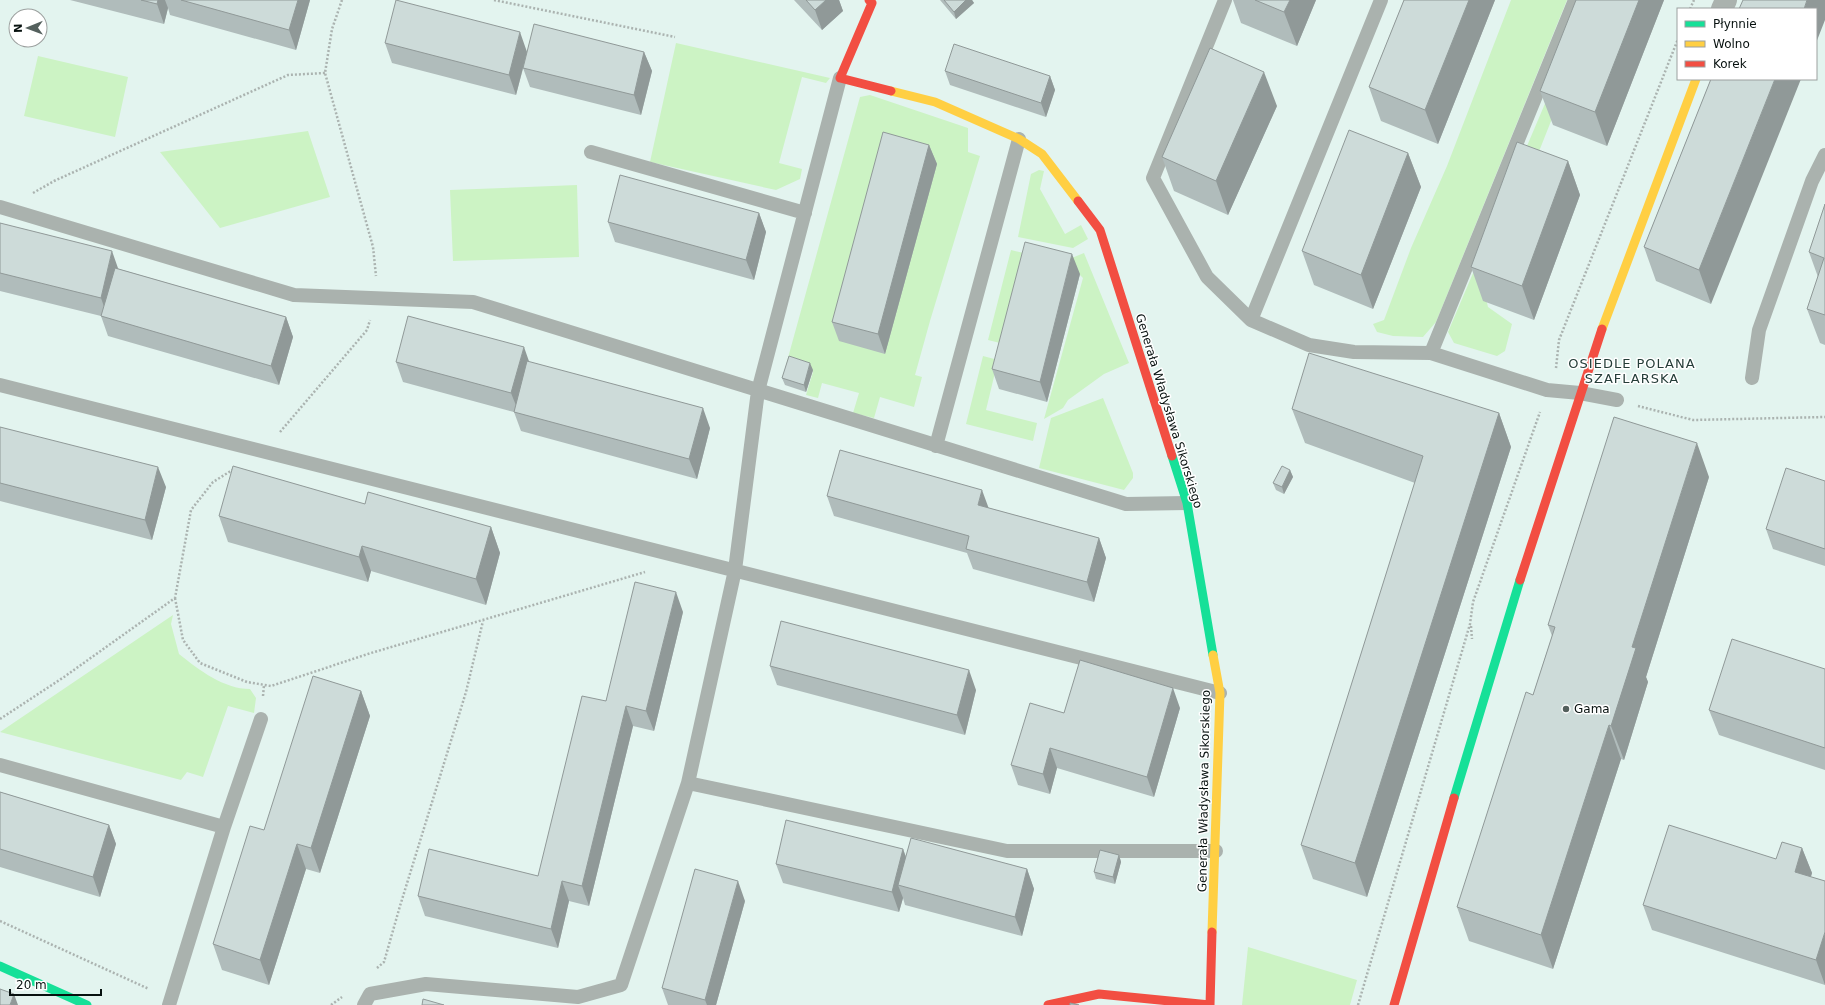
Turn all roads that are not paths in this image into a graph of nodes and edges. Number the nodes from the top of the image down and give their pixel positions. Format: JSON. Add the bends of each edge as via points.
{"nodes":[{"id":1,"x":1225,"y":0,"type":"edge"},
{"id":2,"x":1381,"y":0,"type":"edge"},
{"id":3,"x":1575,"y":0,"type":"edge"},
{"id":4,"x":875,"y":1,"type":"edge"},
{"id":5,"x":840,"y":78,"type":"junction"},
{"id":6,"x":1696,"y":80,"type":"edge"},
{"id":7,"x":1019,"y":139,"type":"junction"},
{"id":8,"x":591,"y":152,"type":"dead end"},
{"id":9,"x":1825,"y":155,"type":"edge"},
{"id":10,"x":3,"y":208,"type":"edge"},
{"id":11,"x":805,"y":213,"type":"junction"},
{"id":12,"x":1251,"y":320,"type":"junction"},
{"id":13,"x":1431,"y":352,"type":"junction"},
{"id":14,"x":1752,"y":378,"type":"dead end"},
{"id":15,"x":0,"y":385,"type":"edge"},
{"id":16,"x":758,"y":390,"type":"junction"},
{"id":17,"x":1580,"y":393,"type":"junction"},
{"id":18,"x":1617,"y":400,"type":"road end"},
{"id":19,"x":936,"y":446,"type":"junction"},
{"id":20,"x":1187,"y":503,"type":"junction"},
{"id":21,"x":735,"y":570,"type":"junction"},
{"id":22,"x":1220,"y":693,"type":"junction"},
{"id":23,"x":261,"y":719,"type":"dead end"},
{"id":24,"x":0,"y":765,"type":"edge"},
{"id":25,"x":688,"y":783,"type":"junction"},
{"id":26,"x":224,"y":827,"type":"junction"},
{"id":27,"x":1216,"y":851,"type":"junction"},
{"id":28,"x":0,"y":966,"type":"edge"},
{"id":29,"x":170,"y":1002,"type":"edge"},
{"id":30,"x":87,"y":1005,"type":"edge"},
{"id":31,"x":364,"y":1005,"type":"edge"},
{"id":32,"x":1048,"y":1005,"type":"edge"},
{"id":33,"x":1210,"y":1005,"type":"edge"},
{"id":34,"x":1394,"y":1005,"type":"edge"}],
"edges":[{"from":1,"to":12,"type":"lane","via":[[1154,178],[1207,277]]},
{"from":2,"to":12,"type":"lane"},
{"from":3,"to":13,"type":"lane"},
{"from":4,"to":5,"type":"street"},
{"from":5,"to":7,"type":"street","name":"Generała Władysława Sikorskiego","via":[[935,102]]},
{"from":5,"to":11,"type":"lane"},
{"from":6,"to":17,"type":"street"},
{"from":7,"to":19,"type":"lane"},
{"from":7,"to":20,"type":"street","name":"Generała Władysława Sikorskiego","via":[[1042,154],[1100,230]]},
{"from":8,"to":11,"type":"lane"},
{"from":9,"to":14,"type":"lane","via":[[1812,181],[1759,330]]},
{"from":10,"to":16,"type":"lane","via":[[294,296],[473,302]]},
{"from":11,"to":16,"type":"lane"},
{"from":12,"to":13,"type":"lane","via":[[1309,345],[1354,352]]},
{"from":13,"to":17,"type":"lane","via":[[1547,390]]},
{"from":15,"to":21,"type":"lane"},
{"from":16,"to":19,"type":"lane"},
{"from":16,"to":21,"type":"lane"},
{"from":17,"to":18,"type":"lane"},
{"from":17,"to":34,"type":"street","via":[[1514,599]]},
{"from":19,"to":20,"type":"lane","via":[[1126,504]]},
{"from":20,"to":22,"type":"street","name":"Generała Władysława Sikorskiego"},
{"from":21,"to":22,"type":"lane"},
{"from":21,"to":25,"type":"lane"},
{"from":22,"to":27,"type":"street","name":"Generała Władysława Sikorskiego"},
{"from":23,"to":26,"type":"lane"},
{"from":24,"to":26,"type":"lane"},
{"from":25,"to":27,"type":"lane","via":[[1007,851]]},
{"from":25,"to":31,"type":"lane","via":[[621,985],[578,997],[426,984],[370,994]]},
{"from":26,"to":29,"type":"lane"},
{"from":27,"to":33,"type":"street","name":"Generała Władysława Sikorskiego"},
{"from":28,"to":30,"type":"street"},
{"from":32,"to":33,"type":"street","name":"Generała Władysława Sikorskiego","via":[[1099,994]]}]}
